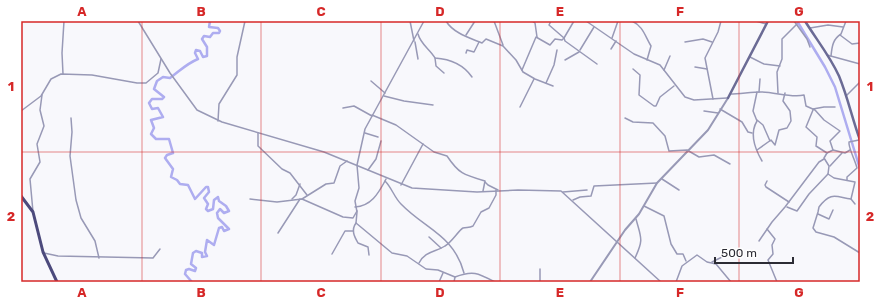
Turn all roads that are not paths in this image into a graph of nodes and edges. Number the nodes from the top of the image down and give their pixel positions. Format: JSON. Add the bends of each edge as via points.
{"nodes":[{"id":1,"x":64,"y":21,"type":"edge"},
{"id":2,"x":138,"y":21,"type":"edge"},
{"id":3,"x":245,"y":21,"type":"edge"},
{"id":4,"x":410,"y":21,"type":"edge"},
{"id":5,"x":424,"y":21,"type":"edge"},
{"id":6,"x":446,"y":21,"type":"edge"},
{"id":7,"x":475,"y":21,"type":"edge"},
{"id":8,"x":494,"y":21,"type":"edge"},
{"id":9,"x":532,"y":21,"type":"edge"},
{"id":10,"x":553,"y":21,"type":"edge"},
{"id":11,"x":574,"y":21,"type":"edge"},
{"id":12,"x":586,"y":21,"type":"edge"},
{"id":13,"x":618,"y":21,"type":"edge"},
{"id":14,"x":632,"y":21,"type":"edge"},
{"id":15,"x":721,"y":21,"type":"edge"},
{"id":16,"x":756,"y":21,"type":"edge"},
{"id":17,"x":794,"y":21,"type":"edge"},
{"id":18,"x":805,"y":21,"type":"edge"},
{"id":19,"x":846,"y":21,"type":"edge"},
{"id":20,"x":767,"y":23,"type":"edge"},
{"id":21,"x":797,"y":24,"type":"junction"},
{"id":22,"x":594,"y":27,"type":"junction"},
{"id":23,"x":809,"y":28,"type":"junction"},
{"id":24,"x":843,"y":28,"type":"junction"},
{"id":25,"x":418,"y":34,"type":"junction"},
{"id":26,"x":466,"y":35,"type":"junction"},
{"id":27,"x":840,"y":35,"type":"junction"},
{"id":28,"x":536,"y":37,"type":"junction"},
{"id":29,"x":564,"y":38,"type":"junction"},
{"id":30,"x":612,"y":38,"type":"junction"},
{"id":31,"x":414,"y":41,"type":"junction"},
{"id":32,"x":616,"y":41,"type":"junction"},
{"id":33,"x":479,"y":42,"type":"junction"},
{"id":34,"x":685,"y":42,"type":"dead end"},
{"id":35,"x":712,"y":43,"type":"junction"},
{"id":36,"x":860,"y":43,"type":"edge"},
{"id":37,"x":503,"y":46,"type":"junction"},
{"id":38,"x":810,"y":47,"type":"dead end"},
{"id":39,"x":611,"y":49,"type":"dead end"},
{"id":40,"x":557,"y":50,"type":"dead end"},
{"id":41,"x":579,"y":51,"type":"junction"},
{"id":42,"x":466,"y":53,"type":"dead end"},
{"id":43,"x":829,"y":55,"type":"junction"},
{"id":44,"x":670,"y":56,"type":"dead end"},
{"id":45,"x":750,"y":57,"type":"junction"},
{"id":46,"x":435,"y":58,"type":"junction"},
{"id":47,"x":161,"y":59,"type":"junction"},
{"id":48,"x":418,"y":59,"type":"dead end"},
{"id":49,"x":565,"y":60,"type":"dead end"},
{"id":50,"x":647,"y":60,"type":"junction"},
{"id":51,"x":860,"y":63,"type":"edge"},
{"id":52,"x":597,"y":64,"type":"dead end"},
{"id":53,"x":780,"y":66,"type":"junction"},
{"id":54,"x":695,"y":67,"type":"dead end"},
{"id":55,"x":633,"y":68,"type":"dead end"},
{"id":56,"x":707,"y":69,"type":"junction"},
{"id":57,"x":522,"y":70,"type":"junction"},
{"id":58,"x":664,"y":70,"type":"junction"},
{"id":59,"x":444,"y":72,"type":"dead end"},
{"id":60,"x":63,"y":74,"type":"junction"},
{"id":61,"x":472,"y":77,"type":"dead end"},
{"id":62,"x":534,"y":78,"type":"junction"},
{"id":63,"x":760,"y":79,"type":"dead end"},
{"id":64,"x":371,"y":81,"type":"dead end"},
{"id":65,"x":860,"y":82,"type":"edge"},
{"id":66,"x":546,"y":83,"type":"junction"},
{"id":67,"x":553,"y":86,"type":"dead end"},
{"id":68,"x":674,"y":86,"type":"junction"},
{"id":69,"x":758,"y":92,"type":"junction"},
{"id":70,"x":43,"y":93,"type":"junction"},
{"id":71,"x":385,"y":93,"type":"junction"},
{"id":72,"x":778,"y":93,"type":"junction"},
{"id":73,"x":730,"y":94,"type":"junction"},
{"id":74,"x":785,"y":94,"type":"junction"},
{"id":75,"x":384,"y":96,"type":"junction"},
{"id":76,"x":846,"y":97,"type":"junction"},
{"id":77,"x":728,"y":98,"type":"junction"},
{"id":78,"x":713,"y":99,"type":"junction"},
{"id":79,"x":433,"y":105,"type":"dead end"},
{"id":80,"x":520,"y":107,"type":"dead end"},
{"id":81,"x":835,"y":107,"type":"dead end"},
{"id":82,"x":343,"y":108,"type":"dead end"},
{"id":83,"x":720,"y":109,"type":"junction"},
{"id":84,"x":813,"y":110,"type":"junction"},
{"id":85,"x":21,"y":111,"type":"edge"},
{"id":86,"x":704,"y":111,"type":"dead end"},
{"id":87,"x":718,"y":113,"type":"junction"},
{"id":88,"x":372,"y":116,"type":"junction"},
{"id":89,"x":71,"y":118,"type":"dead end"},
{"id":90,"x":625,"y":118,"type":"dead end"},
{"id":91,"x":756,"y":120,"type":"junction"},
{"id":92,"x":218,"y":121,"type":"junction"},
{"id":93,"x":258,"y":133,"type":"junction"},
{"id":94,"x":364,"y":133,"type":"junction"},
{"id":95,"x":753,"y":133,"type":"junction"},
{"id":96,"x":378,"y":137,"type":"dead end"},
{"id":97,"x":860,"y":139,"type":"edge"},
{"id":98,"x":381,"y":141,"type":"dead end"},
{"id":99,"x":770,"y":141,"type":"junction"},
{"id":100,"x":423,"y":144,"type":"junction"},
{"id":101,"x":757,"y":150,"type":"junction"},
{"id":102,"x":833,"y":150,"type":"junction"},
{"id":103,"x":850,"y":150,"type":"junction"},
{"id":104,"x":689,"y":151,"type":"junction"},
{"id":105,"x":827,"y":153,"type":"junction"},
{"id":106,"x":842,"y":153,"type":"junction"},
{"id":107,"x":824,"y":159,"type":"junction"},
{"id":108,"x":347,"y":160,"type":"junction"},
{"id":109,"x":762,"y":161,"type":"dead end"},
{"id":110,"x":730,"y":164,"type":"dead end"},
{"id":111,"x":357,"y":165,"type":"junction"},
{"id":112,"x":829,"y":166,"type":"junction"},
{"id":113,"x":368,"y":170,"type":"junction"},
{"id":114,"x":828,"y":174,"type":"junction"},
{"id":115,"x":661,"y":178,"type":"junction"},
{"id":116,"x":386,"y":179,"type":"junction"},
{"id":117,"x":847,"y":180,"type":"junction"},
{"id":118,"x":385,"y":181,"type":"junction"},
{"id":119,"x":767,"y":181,"type":"dead end"},
{"id":120,"x":485,"y":182,"type":"junction"},
{"id":121,"x":656,"y":183,"type":"junction"},
{"id":122,"x":300,"y":184,"type":"junction"},
{"id":123,"x":401,"y":185,"type":"junction"},
{"id":124,"x":497,"y":190,"type":"junction"},
{"id":125,"x":587,"y":190,"type":"dead end"},
{"id":126,"x":679,"y":190,"type":"dead end"},
{"id":127,"x":483,"y":191,"type":"junction"},
{"id":128,"x":563,"y":192,"type":"junction"},
{"id":129,"x":307,"y":195,"type":"junction"},
{"id":130,"x":21,"y":196,"type":"edge"},
{"id":131,"x":851,"y":198,"type":"junction"},
{"id":132,"x":250,"y":199,"type":"dead end"},
{"id":133,"x":292,"y":199,"type":"junction"},
{"id":134,"x":301,"y":199,"type":"junction"},
{"id":135,"x":573,"y":201,"type":"junction"},
{"id":136,"x":789,"y":202,"type":"junction"},
{"id":137,"x":855,"y":204,"type":"dead end"},
{"id":138,"x":644,"y":206,"type":"junction"},
{"id":139,"x":355,"y":207,"type":"junction"},
{"id":140,"x":786,"y":207,"type":"junction"},
{"id":141,"x":833,"y":210,"type":"dead end"},
{"id":142,"x":357,"y":211,"type":"junction"},
{"id":143,"x":33,"y":212,"type":"junction"},
{"id":144,"x":818,"y":214,"type":"junction"},
{"id":145,"x":636,"y":219,"type":"junction"},
{"id":146,"x":356,"y":223,"type":"junction"},
{"id":147,"x":767,"y":229,"type":"junction"},
{"id":148,"x":353,"y":231,"type":"junction"},
{"id":149,"x":278,"y":233,"type":"dead end"},
{"id":150,"x":429,"y":237,"type":"dead end"},
{"id":151,"x":759,"y":241,"type":"dead end"},
{"id":152,"x":617,"y":242,"type":"junction"},
{"id":153,"x":448,"y":244,"type":"junction"},
{"id":154,"x":441,"y":248,"type":"junction"},
{"id":155,"x":160,"y":249,"type":"dead end"},
{"id":156,"x":42,"y":252,"type":"junction"},
{"id":157,"x":860,"y":253,"type":"edge"},
{"id":158,"x":332,"y":254,"type":"dead end"},
{"id":159,"x":369,"y":255,"type":"dead end"},
{"id":160,"x":729,"y":256,"type":"dead end"},
{"id":161,"x":99,"y":258,"type":"junction"},
{"id":162,"x":634,"y":259,"type":"junction"},
{"id":163,"x":686,"y":262,"type":"junction"},
{"id":164,"x":712,"y":262,"type":"junction"},
{"id":165,"x":419,"y":263,"type":"junction"},
{"id":166,"x":540,"y":269,"type":"dead end"},
{"id":167,"x":443,"y":273,"type":"junction"},
{"id":168,"x":464,"y":273,"type":"junction"},
{"id":169,"x":455,"y":277,"type":"junction"},
{"id":170,"x":57,"y":282,"type":"edge"},
{"id":171,"x":439,"y":282,"type":"edge"},
{"id":172,"x":454,"y":282,"type":"edge"},
{"id":173,"x":495,"y":282,"type":"edge"},
{"id":174,"x":540,"y":282,"type":"edge"},
{"id":175,"x":590,"y":282,"type":"edge"},
{"id":176,"x":661,"y":282,"type":"edge"},
{"id":177,"x":676,"y":282,"type":"edge"},
{"id":178,"x":731,"y":282,"type":"edge"},
{"id":179,"x":777,"y":282,"type":"edge"}],
"edges":[{"from":1,"to":60,"type":"street"},
{"from":2,"to":47,"type":"street"},
{"from":3,"to":92,"type":"street","via":[[237,57],[237,75],[219,104]]},
{"from":4,"to":31,"type":"street"},
{"from":5,"to":25,"type":"street"},
{"from":6,"to":26,"type":"street","via":[[451,28]]},
{"from":7,"to":26,"type":"street"},
{"from":8,"to":37,"type":"street"},
{"from":9,"to":28,"type":"street"},
{"from":10,"to":29,"type":"street","via":[[549,25]]},
{"from":11,"to":29,"type":"street"},
{"from":12,"to":22,"type":"street"},
{"from":13,"to":30,"type":"street"},
{"from":14,"to":50,"type":"street","via":[[643,29],[651,46]]},
{"from":15,"to":35,"type":"street"},
{"from":16,"to":20,"type":"street"},
{"from":17,"to":21,"type":"street"},
{"from":18,"to":23,"type":"main road"},
{"from":19,"to":24,"type":"street"},
{"from":20,"to":45,"type":"main road"},
{"from":21,"to":38,"type":"street"},
{"from":21,"to":53,"type":"street","via":[[782,39]]},
{"from":22,"to":30,"type":"street"},
{"from":22,"to":41,"type":"street"},
{"from":23,"to":24,"type":"street","via":[[828,25]]},
{"from":23,"to":43,"type":"main road"},
{"from":24,"to":27,"type":"street"},
{"from":25,"to":31,"type":"street"},
{"from":25,"to":46,"type":"street"},
{"from":26,"to":33,"type":"street"},
{"from":27,"to":36,"type":"street","via":[[852,44]]},
{"from":27,"to":43,"type":"street","via":[[833,42]]},
{"from":28,"to":29,"type":"street","via":[[550,45],[555,39]]},
{"from":28,"to":57,"type":"street"},
{"from":29,"to":41,"type":"street"},
{"from":30,"to":32,"type":"street"},
{"from":31,"to":48,"type":"street"},
{"from":31,"to":71,"type":"street"},
{"from":32,"to":39,"type":"street"},
{"from":32,"to":50,"type":"street"},
{"from":33,"to":37,"type":"street","via":[[487,40]]},
{"from":33,"to":42,"type":"street","via":[[474,52],[467,50]]},
{"from":34,"to":35,"type":"street","via":[[703,39]]},
{"from":35,"to":56,"type":"street","via":[[705,58]]},
{"from":37,"to":57,"type":"street"},
{"from":40,"to":66,"type":"street"},
{"from":41,"to":49,"type":"street"},
{"from":41,"to":52,"type":"street"},
{"from":43,"to":51,"type":"street"},
{"from":43,"to":76,"type":"main road"},
{"from":44,"to":58,"type":"street"},
{"from":45,"to":53,"type":"street","via":[[764,64]]},
{"from":45,"to":73,"type":"main road"},
{"from":46,"to":59,"type":"street","via":[[436,66]]},
{"from":46,"to":61,"type":"street","via":[[450,60],[466,68]]},
{"from":47,"to":60,"type":"street","via":[[158,73],[144,83],[92,75]]},
{"from":47,"to":92,"type":"street","via":[[199,112]]},
{"from":50,"to":58,"type":"street"},
{"from":53,"to":72,"type":"street","via":[[777,72]]},
{"from":54,"to":56,"type":"street"},
{"from":55,"to":68,"type":"street","via":[[640,75],[639,95],[655,107],[660,97]]},
{"from":56,"to":78,"type":"street"},
{"from":57,"to":62,"type":"street"},
{"from":58,"to":68,"type":"street"},
{"from":60,"to":70,"type":"street","via":[[51,79]]},
{"from":62,"to":66,"type":"street"},
{"from":62,"to":80,"type":"street"},
{"from":63,"to":69,"type":"street"},
{"from":64,"to":71,"type":"street"},
{"from":65,"to":76,"type":"street"},
{"from":66,"to":67,"type":"street"},
{"from":68,"to":78,"type":"street","via":[[686,98]]},
{"from":69,"to":72,"type":"street"},
{"from":69,"to":73,"type":"street"},
{"from":69,"to":91,"type":"street","via":[[753,111]]},
{"from":70,"to":85,"type":"street"},
{"from":70,"to":143,"type":"street","via":[[40,110],[44,126],[37,141],[40,162],[30,179]]},
{"from":71,"to":75,"type":"street"},
{"from":72,"to":74,"type":"street"},
{"from":73,"to":77,"type":"main road"},
{"from":74,"to":84,"type":"street","via":[[796,97],[804,95],[806,106]]},
{"from":74,"to":99,"type":"street","via":[[783,101],[790,111],[792,120],[786,128],[779,130],[775,145]]},
{"from":75,"to":79,"type":"street"},
{"from":75,"to":88,"type":"street"},
{"from":76,"to":97,"type":"main road"},
{"from":77,"to":78,"type":"street"},
{"from":77,"to":83,"type":"street"},
{"from":81,"to":84,"type":"street","via":[[819,107]]},
{"from":82,"to":88,"type":"street","via":[[354,106]]},
{"from":83,"to":87,"type":"street"},
{"from":83,"to":95,"type":"street","via":[[742,122],[748,132]]},
{"from":84,"to":102,"type":"street","via":[[840,131],[830,141]]},
{"from":84,"to":105,"type":"street","via":[[806,127],[817,137],[816,146]]},
{"from":86,"to":87,"type":"street"},
{"from":87,"to":104,"type":"street","via":[[708,130]]},
{"from":88,"to":94,"type":"street"},
{"from":88,"to":100,"type":"street","via":[[396,124]]},
{"from":89,"to":161,"type":"street","via":[[70,156],[76,200],[81,218],[95,241]]},
{"from":90,"to":104,"type":"street","via":[[633,122],[653,123],[664,135],[670,151]]},
{"from":91,"to":95,"type":"street"},
{"from":91,"to":99,"type":"street","via":[[763,125]]},
{"from":92,"to":93,"type":"street"},
{"from":93,"to":108,"type":"street"},
{"from":93,"to":122,"type":"street","via":[[258,146],[282,169],[291,173]]},
{"from":94,"to":96,"type":"street"},
{"from":94,"to":111,"type":"street"},
{"from":95,"to":101,"type":"street"},
{"from":97,"to":103,"type":"street","via":[[850,141]]},
{"from":98,"to":113,"type":"street","via":[[376,159]]},
{"from":99,"to":101,"type":"street"},
{"from":100,"to":120,"type":"street","via":[[434,152],[447,156],[455,168],[468,176]]},
{"from":100,"to":123,"type":"street"},
{"from":101,"to":109,"type":"street"},
{"from":102,"to":105,"type":"street"},
{"from":102,"to":106,"type":"street"},
{"from":103,"to":106,"type":"street"},
{"from":103,"to":117,"type":"street","via":[[857,168]]},
{"from":104,"to":110,"type":"street","via":[[699,157],[714,155]]},
{"from":104,"to":115,"type":"street"},
{"from":105,"to":107,"type":"street"},
{"from":106,"to":112,"type":"street"},
{"from":107,"to":112,"type":"street"},
{"from":107,"to":136,"type":"street"},
{"from":108,"to":111,"type":"street"},
{"from":108,"to":129,"type":"street","via":[[341,164],[334,183],[326,184]]},
{"from":111,"to":113,"type":"street"},
{"from":111,"to":139,"type":"street","via":[[358,192]]},
{"from":112,"to":114,"type":"street"},
{"from":113,"to":116,"type":"street"},
{"from":114,"to":117,"type":"street","via":[[834,178]]},
{"from":114,"to":140,"type":"street","via":[[797,211]]},
{"from":115,"to":121,"type":"street"},
{"from":115,"to":126,"type":"street"},
{"from":116,"to":118,"type":"street"},
{"from":116,"to":123,"type":"street"},
{"from":117,"to":131,"type":"street","via":[[855,183]]},
{"from":118,"to":139,"type":"street","via":[[377,197],[366,205]]},
{"from":118,"to":153,"type":"street","via":[[399,202],[439,233]]},
{"from":119,"to":136,"type":"street","via":[[766,187]]},
{"from":120,"to":124,"type":"street"},
{"from":120,"to":127,"type":"street"},
{"from":121,"to":135,"type":"street","via":[[594,186],[591,196]]},
{"from":121,"to":138,"type":"street"},
{"from":122,"to":129,"type":"street"},
{"from":122,"to":133,"type":"street"},
{"from":123,"to":127,"type":"street","via":[[424,190]]},
{"from":124,"to":127,"type":"street"},
{"from":124,"to":128,"type":"street"},
{"from":124,"to":153,"type":"street","via":[[489,208],[481,212],[473,226],[462,229]]},
{"from":125,"to":128,"type":"street"},
{"from":128,"to":135,"type":"street"},
{"from":129,"to":134,"type":"street"},
{"from":130,"to":143,"type":"main road"},
{"from":131,"to":137,"type":"street"},
{"from":131,"to":144,"type":"street","via":[[832,196],[819,206]]},
{"from":132,"to":133,"type":"street","via":[[277,202]]},
{"from":133,"to":134,"type":"street"},
{"from":134,"to":142,"type":"street","via":[[344,217],[353,218]]},
{"from":134,"to":149,"type":"street"},
{"from":135,"to":152,"type":"street"},
{"from":136,"to":140,"type":"street"},
{"from":138,"to":145,"type":"street"},
{"from":138,"to":163,"type":"street","via":[[664,216],[673,248],[677,254],[684,254]]},
{"from":139,"to":142,"type":"street"},
{"from":140,"to":147,"type":"street"},
{"from":141,"to":144,"type":"street","via":[[829,219]]},
{"from":142,"to":146,"type":"street"},
{"from":143,"to":156,"type":"main road"},
{"from":144,"to":157,"type":"street","via":[[812,225],[814,231],[834,237]]},
{"from":145,"to":152,"type":"street"},
{"from":145,"to":162,"type":"street","via":[[641,241]]},
{"from":146,"to":148,"type":"street"},
{"from":146,"to":165,"type":"street","via":[[392,253],[407,256]]},
{"from":147,"to":151,"type":"street"},
{"from":147,"to":179,"type":"street","via":[[775,239],[772,245],[773,254],[768,260]]},
{"from":148,"to":158,"type":"street","via":[[345,231]]},
{"from":148,"to":159,"type":"street","via":[[358,243],[368,247]]},
{"from":150,"to":154,"type":"street"},
{"from":152,"to":162,"type":"street"},
{"from":152,"to":175,"type":"street"},
{"from":153,"to":154,"type":"street"},
{"from":153,"to":168,"type":"street","via":[[456,251]]},
{"from":154,"to":165,"type":"street","via":[[427,254]]},
{"from":155,"to":161,"type":"street","via":[[153,258]]},
{"from":156,"to":161,"type":"street","via":[[58,256]]},
{"from":156,"to":170,"type":"main road"},
{"from":160,"to":164,"type":"street"},
{"from":162,"to":176,"type":"street"},
{"from":163,"to":164,"type":"street","via":[[697,255],[707,262]]},
{"from":163,"to":177,"type":"street"},
{"from":164,"to":178,"type":"street"},
{"from":165,"to":167,"type":"street"},
{"from":166,"to":174,"type":"street"},
{"from":167,"to":169,"type":"street"},
{"from":167,"to":171,"type":"street"},
{"from":168,"to":169,"type":"street"},
{"from":168,"to":173,"type":"street","via":[[480,274]]},
{"from":169,"to":172,"type":"street"}]}
